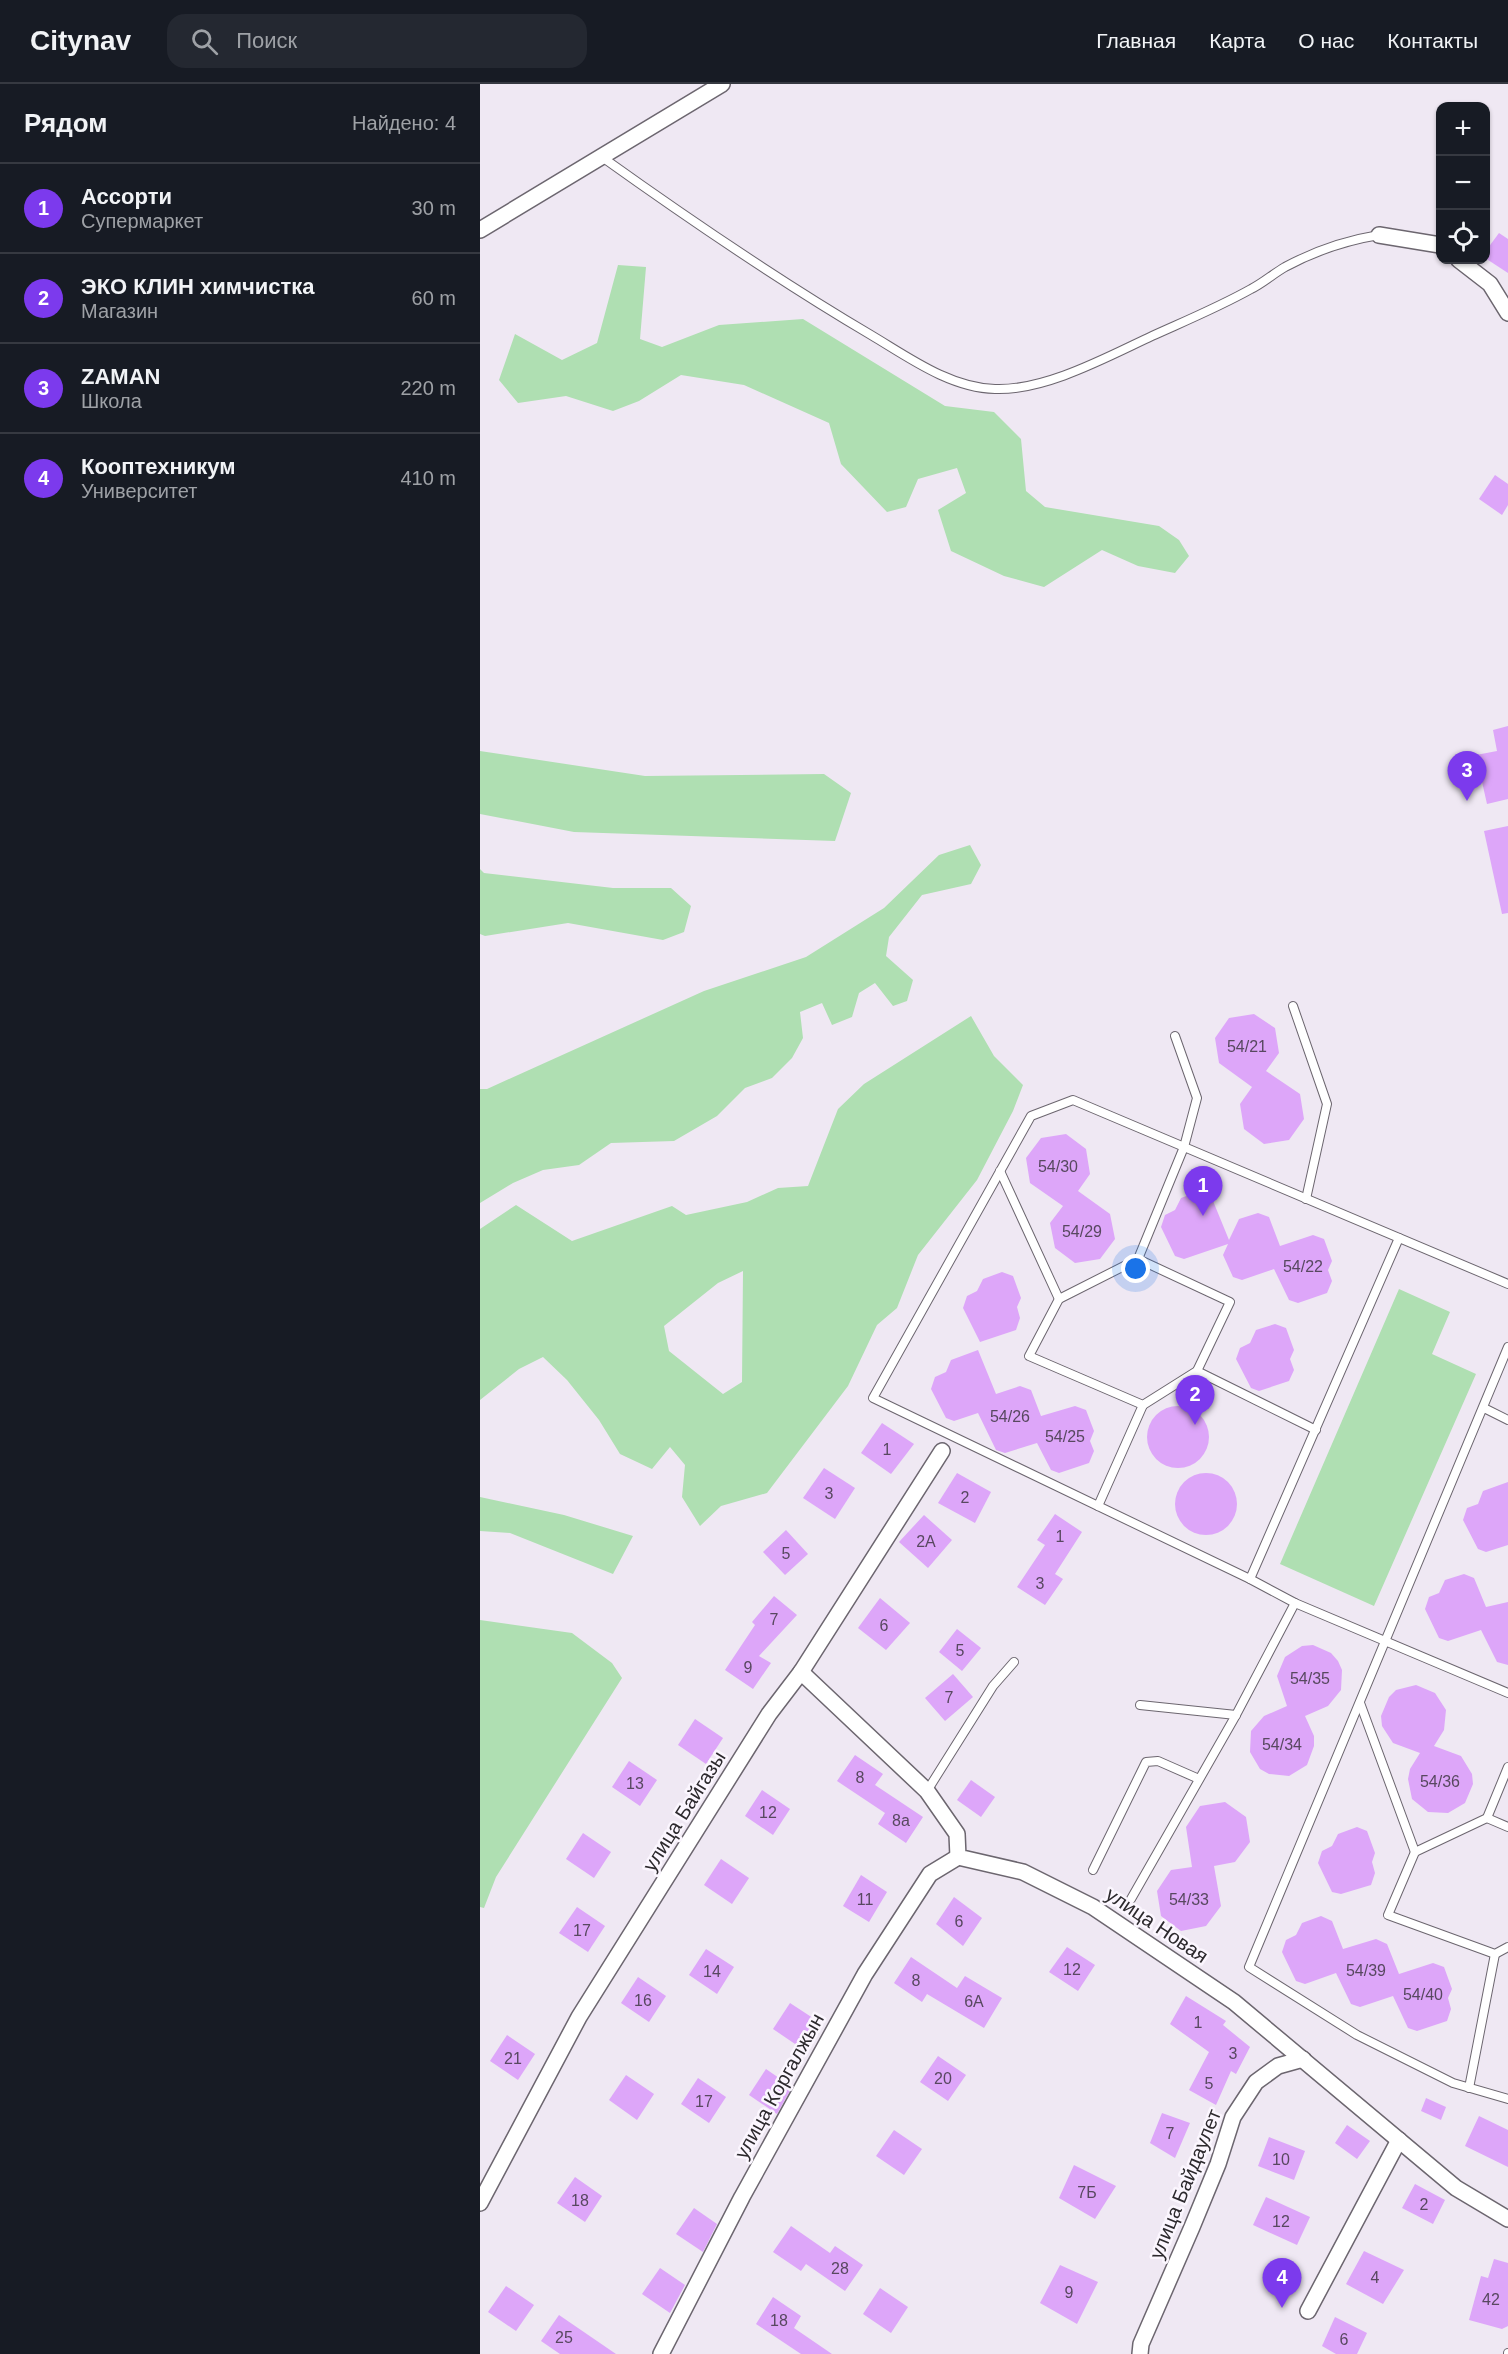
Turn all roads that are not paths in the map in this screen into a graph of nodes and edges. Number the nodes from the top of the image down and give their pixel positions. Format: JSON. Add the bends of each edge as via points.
{"nodes":[{"id":1,"x":722,"y":84,"type":"edge"},
{"id":2,"x":601,"y":156,"type":"junction"},
{"id":3,"x":480,"y":230,"type":"edge"},
{"id":4,"x":1379,"y":235,"type":"joint"},
{"id":5,"x":1436,"y":244,"type":"edge"},
{"id":6,"x":1464,"y":264,"type":"edge"},
{"id":7,"x":1508,"y":313,"type":"edge"},
{"id":8,"x":1293,"y":1006,"type":"dead end"},
{"id":9,"x":1174,"y":1036,"type":"dead end"},
{"id":10,"x":1184,"y":1147,"type":"junction"},
{"id":11,"x":1000,"y":1171,"type":"junction"},
{"id":12,"x":1306,"y":1199,"type":"junction"},
{"id":13,"x":1400,"y":1238,"type":"junction"},
{"id":14,"x":1138,"y":1259,"type":"junction"},
{"id":15,"x":1508,"y":1284,"type":"edge"},
{"id":16,"x":1059,"y":1299,"type":"junction"},
{"id":17,"x":1508,"y":1347,"type":"edge"},
{"id":18,"x":1197,"y":1371,"type":"junction"},
{"id":19,"x":1143,"y":1405,"type":"junction"},
{"id":20,"x":1484,"y":1407,"type":"junction"},
{"id":21,"x":1508,"y":1420,"type":"edge"},
{"id":22,"x":1316,"y":1430,"type":"junction"},
{"id":23,"x":942,"y":1451,"type":"dead end"},
{"id":24,"x":1098,"y":1506,"type":"junction"},
{"id":25,"x":1250,"y":1579,"type":"junction"},
{"id":26,"x":1294,"y":1603,"type":"junction"},
{"id":27,"x":1386,"y":1642,"type":"junction"},
{"id":28,"x":1014,"y":1662,"type":"dead end"},
{"id":29,"x":801,"y":1672,"type":"junction"},
{"id":30,"x":1508,"y":1693,"type":"edge"},
{"id":31,"x":1360,"y":1703,"type":"junction"},
{"id":32,"x":1140,"y":1705,"type":"dead end"},
{"id":33,"x":1236,"y":1715,"type":"junction"},
{"id":34,"x":1508,"y":1767,"type":"edge"},
{"id":35,"x":1199,"y":1779,"type":"junction"},
{"id":36,"x":927,"y":1791,"type":"junction"},
{"id":37,"x":1488,"y":1818,"type":"junction"},
{"id":38,"x":1508,"y":1827,"type":"edge"},
{"id":39,"x":1415,"y":1852,"type":"junction"},
{"id":40,"x":958,"y":1857,"type":"junction"},
{"id":41,"x":1093,"y":1870,"type":"dead end"},
{"id":42,"x":1131,"y":1899,"type":"dead end"},
{"id":43,"x":1508,"y":1947,"type":"edge"},
{"id":44,"x":1495,"y":1953,"type":"junction"},
{"id":45,"x":1303,"y":2060,"type":"junction"},
{"id":46,"x":1469,"y":2088,"type":"junction"},
{"id":47,"x":1508,"y":2099,"type":"edge"},
{"id":48,"x":1399,"y":2140,"type":"junction"},
{"id":49,"x":480,"y":2203,"type":"edge"},
{"id":50,"x":1508,"y":2219,"type":"edge"},
{"id":51,"x":1308,"y":2311,"type":"dead end"},
{"id":52,"x":661,"y":2354,"type":"edge"},
{"id":53,"x":1140,"y":2354,"type":"edge"}],
"edges":[{"from":1,"to":2,"type":"street"},
{"from":2,"to":3,"type":"street"},
{"from":2,"to":4,"type":"lane","via":[[740,254],[918,363],[960,382],[993,389],[1040,383],[1123,350],[1251,289],[1286,266],[1358,238]]},
{"from":4,"to":5,"type":"street"},
{"from":6,"to":7,"type":"street","via":[[1490,284]]},
{"from":8,"to":12,"type":"lane","via":[[1327,1104]]},
{"from":9,"to":10,"type":"lane","via":[[1197,1098]]},
{"from":10,"to":11,"type":"lane","via":[[1073,1100],[1031,1116]]},
{"from":10,"to":12,"type":"lane"},
{"from":10,"to":14,"type":"lane"},
{"from":11,"to":16,"type":"lane"},
{"from":11,"to":24,"type":"lane","via":[[873,1398]]},
{"from":12,"to":13,"type":"lane"},
{"from":13,"to":15,"type":"lane"},
{"from":13,"to":22,"type":"lane"},
{"from":14,"to":16,"type":"lane"},
{"from":14,"to":18,"type":"lane","via":[[1230,1302]]},
{"from":16,"to":19,"type":"lane","via":[[1029,1356]]},
{"from":17,"to":20,"type":"lane"},
{"from":18,"to":19,"type":"lane"},
{"from":18,"to":22,"type":"lane"},
{"from":19,"to":24,"type":"lane"},
{"from":20,"to":21,"type":"lane"},
{"from":20,"to":27,"type":"lane"},
{"from":22,"to":25,"type":"lane"},
{"from":23,"to":29,"type":"street","name":"улица Байгазы"},
{"from":24,"to":25,"type":"lane"},
{"from":25,"to":26,"type":"lane"},
{"from":26,"to":27,"type":"lane"},
{"from":26,"to":33,"type":"lane"},
{"from":27,"to":30,"type":"lane"},
{"from":27,"to":31,"type":"lane"},
{"from":28,"to":36,"type":"lane","via":[[993,1686]]},
{"from":29,"to":36,"type":"street"},
{"from":29,"to":49,"type":"street","name":"улица Байгазы","via":[[769,1714],[579,2017]]},
{"from":31,"to":39,"type":"lane"},
{"from":31,"to":46,"type":"lane","via":[[1249,1966],[1358,2035]]},
{"from":32,"to":33,"type":"lane"},
{"from":33,"to":35,"type":"lane"},
{"from":34,"to":37,"type":"lane"},
{"from":35,"to":41,"type":"lane","via":[[1158,1761],[1146,1762]]},
{"from":35,"to":42,"type":"lane"},
{"from":36,"to":40,"type":"street","via":[[957,1833]]},
{"from":37,"to":38,"type":"lane"},
{"from":37,"to":39,"type":"lane"},
{"from":39,"to":44,"type":"lane","via":[[1388,1915]]},
{"from":40,"to":45,"type":"street","name":"улица Новая","via":[[1023,1872],[1093,1907],[1234,2002]]},
{"from":40,"to":52,"type":"street","name":"улица Коргалжын","via":[[930,1874],[865,1974]]},
{"from":43,"to":44,"type":"lane"},
{"from":44,"to":46,"type":"lane"},
{"from":45,"to":48,"type":"street","name":"улица Новая"},
{"from":45,"to":53,"type":"street","name":"улица Байдаулет","via":[[1278,2066],[1256,2082],[1233,2117],[1218,2164]]},
{"from":46,"to":47,"type":"lane"},
{"from":48,"to":50,"type":"street","name":"улица Новая","via":[[1456,2188]]},
{"from":48,"to":51,"type":"street"}]}
